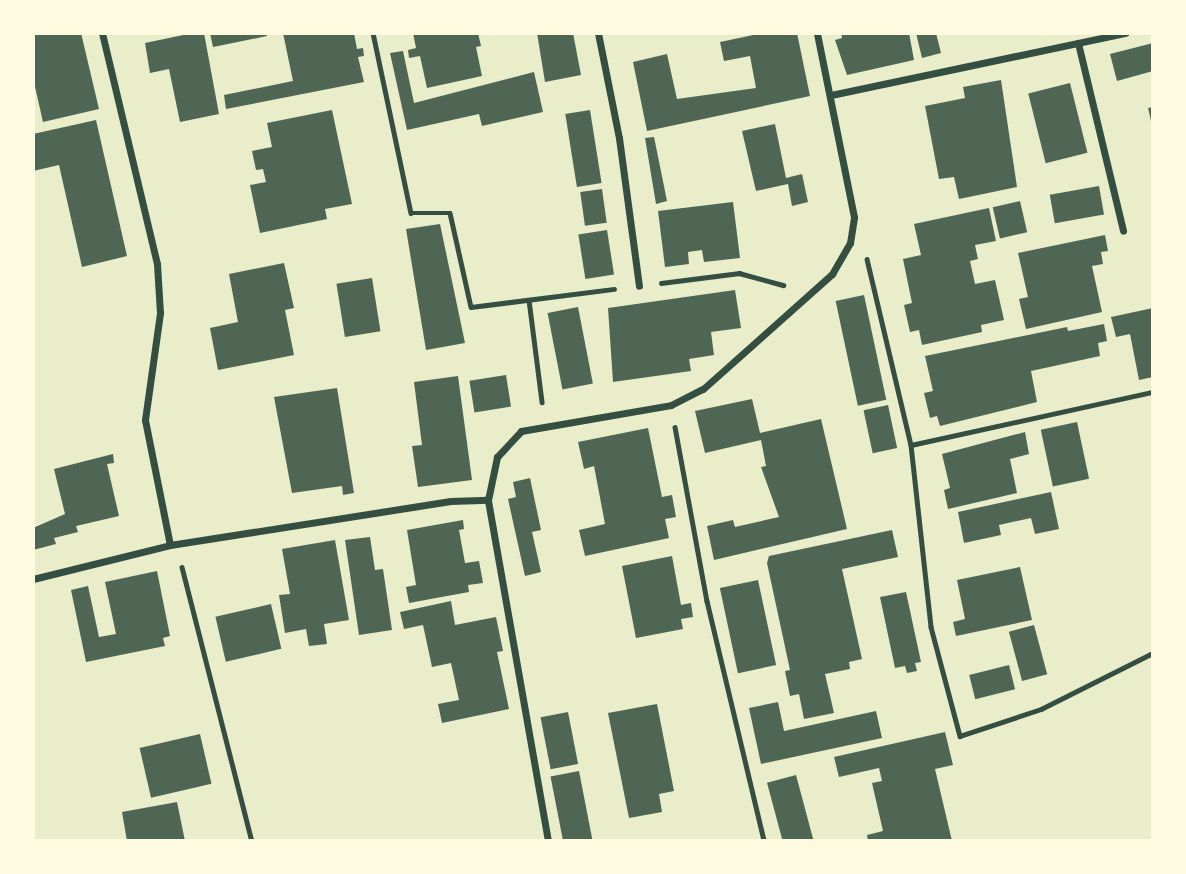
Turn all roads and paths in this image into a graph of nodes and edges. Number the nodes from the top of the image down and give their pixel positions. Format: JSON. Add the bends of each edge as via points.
{"nodes":[{"id":1,"x":102,"y":33,"type":"edge"},
{"id":2,"x":373,"y":33,"type":"edge"},
{"id":3,"x":598,"y":33,"type":"edge"},
{"id":4,"x":817,"y":33,"type":"edge"},
{"id":5,"x":1126,"y":33,"type":"edge"},
{"id":6,"x":1078,"y":43,"type":"junction"},
{"id":7,"x":831,"y":95,"type":"junction"},
{"id":8,"x":852,"y":230,"type":"junction"},
{"id":9,"x":1123,"y":231,"type":"dead end"},
{"id":10,"x":639,"y":286,"type":"junction"},
{"id":11,"x":811,"y":293,"type":"junction"},
{"id":12,"x":529,"y":300,"type":"junction"},
{"id":13,"x":1153,"y":392,"type":"edge"},
{"id":14,"x":671,"y":405,"type":"junction"},
{"id":15,"x":547,"y":425,"type":"junction"},
{"id":16,"x":911,"y":445,"type":"junction"},
{"id":17,"x":488,"y":500,"type":"junction"},
{"id":18,"x":170,"y":545,"type":"junction"},
{"id":19,"x":33,"y":579,"type":"edge"},
{"id":20,"x":1153,"y":653,"type":"edge"},
{"id":21,"x":252,"y":841,"type":"edge"},
{"id":22,"x":548,"y":841,"type":"edge"},
{"id":23,"x":764,"y":841,"type":"edge"}],
"edges":[{"from":1,"to":18,"type":"street","via":[[157,264],[160,313],[145,420]]},
{"from":2,"to":12,"type":"path","via":[[411,213],[450,214],[471,307]]},
{"from":3,"to":10,"type":"street","via":[[619,138]]},
{"from":4,"to":7,"type":"street"},
{"from":5,"to":6,"type":"street"},
{"from":6,"to":7,"type":"street"},
{"from":6,"to":9,"type":"street"},
{"from":7,"to":8,"type":"street","via":[[854,217]]},
{"from":8,"to":11,"type":"street","via":[[850,243],[832,274]]},
{"from":8,"to":16,"type":"path","via":[[870,266]]},
{"from":10,"to":11,"type":"path","via":[[739,273]]},
{"from":10,"to":12,"type":"path"},
{"from":11,"to":14,"type":"street","via":[[703,389]]},
{"from":12,"to":15,"type":"path"},
{"from":13,"to":16,"type":"path"},
{"from":14,"to":15,"type":"street"},
{"from":14,"to":23,"type":"path","via":[[708,601]]},
{"from":15,"to":17,"type":"street","via":[[521,431],[497,457]]},
{"from":16,"to":20,"type":"path","via":[[931,626],[960,736],[1041,709]]},
{"from":17,"to":18,"type":"street","via":[[451,501]]},
{"from":17,"to":22,"type":"street"},
{"from":18,"to":19,"type":"street"},
{"from":18,"to":21,"type":"path","via":[[180,559]]}]}
